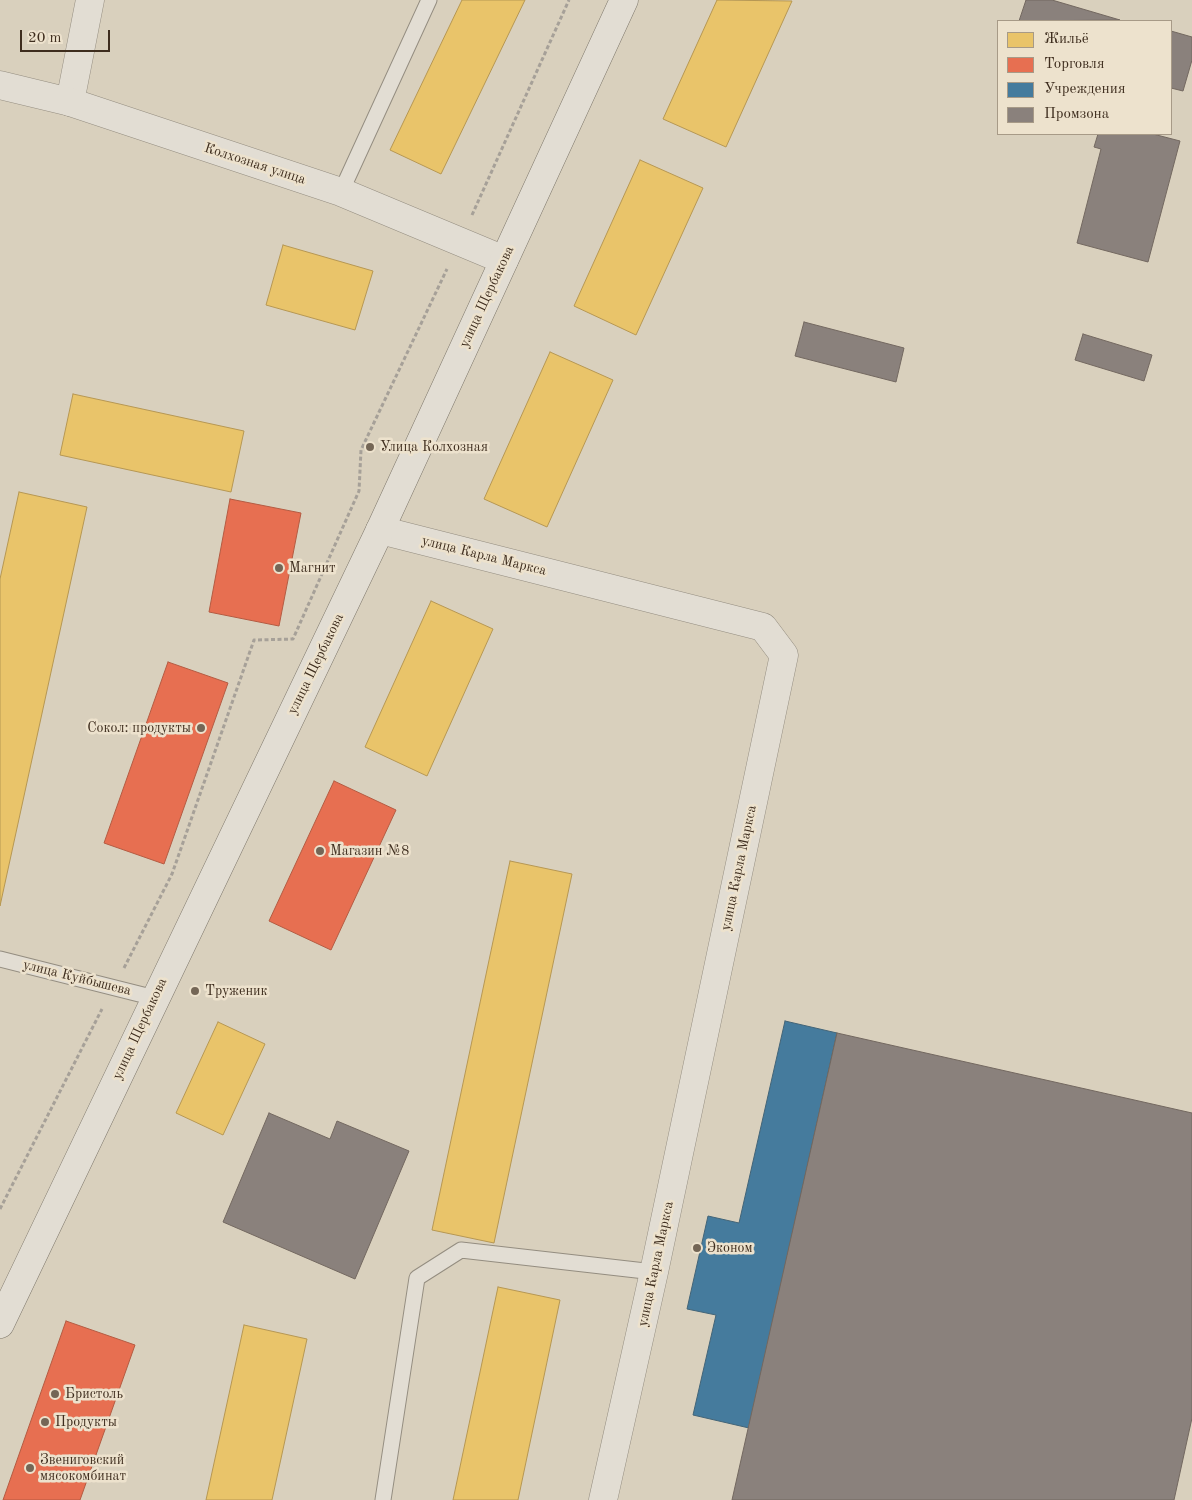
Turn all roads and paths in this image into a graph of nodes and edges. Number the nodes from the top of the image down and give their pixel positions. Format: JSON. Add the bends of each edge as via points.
{"nodes":[{"id":1,"x":90,"y":0,"type":"edge"},
{"id":2,"x":428,"y":0,"type":"edge"},
{"id":3,"x":569,"y":0,"type":"edge"},
{"id":4,"x":624,"y":0,"type":"edge"},
{"id":5,"x":0,"y":85,"type":"edge"},
{"id":6,"x":70,"y":102,"type":"junction"},
{"id":7,"x":341,"y":192,"type":"junction"},
{"id":8,"x":460,"y":242,"type":"junction"},
{"id":9,"x":504,"y":260,"type":"junction"},
{"id":10,"x":380,"y":530,"type":"junction"},
{"id":11,"x":0,"y":959,"type":"edge"},
{"id":12,"x":114,"y":986,"type":"junction"},
{"id":13,"x":155,"y":998,"type":"junction"},
{"id":14,"x":0,"y":1208,"type":"edge"},
{"id":15,"x":654,"y":1272,"type":"junction"},
{"id":16,"x":0,"y":1324,"type":"edge"},
{"id":17,"x":383,"y":1500,"type":"edge"},
{"id":18,"x":603,"y":1500,"type":"edge"}],
"edges":[{"from":1,"to":6,"type":"street"},
{"from":2,"to":7,"type":"lane"},
{"from":3,"to":8,"type":"path"},
{"from":4,"to":9,"type":"street","name":"улица Щербакова"},
{"from":5,"to":6,"type":"street","name":"Колхозная улица"},
{"from":6,"to":7,"type":"street","name":"Колхозная улица"},
{"from":7,"to":8,"type":"street","name":"Колхозная улица"},
{"from":8,"to":9,"type":"street","name":"Колхозная улица"},
{"from":8,"to":12,"type":"path","via":[[361,450],[360,491],[293,639],[254,640],[172,874]]},
{"from":9,"to":10,"type":"street","name":"улица Щербакова"},
{"from":10,"to":13,"type":"street","name":"улица Щербакова"},
{"from":10,"to":15,"type":"street","name":"улица Карла Маркса","via":[[763,628],[784,655]]},
{"from":11,"to":12,"type":"lane","name":"улица Куйбышева"},
{"from":12,"to":13,"type":"lane","name":"улица Куйбышева"},
{"from":12,"to":14,"type":"path"},
{"from":13,"to":16,"type":"street","name":"улица Щербакова"},
{"from":15,"to":17,"type":"lane","via":[[461,1250],[417,1278]]},
{"from":15,"to":18,"type":"street","name":"улица Карла Маркса"}]}
